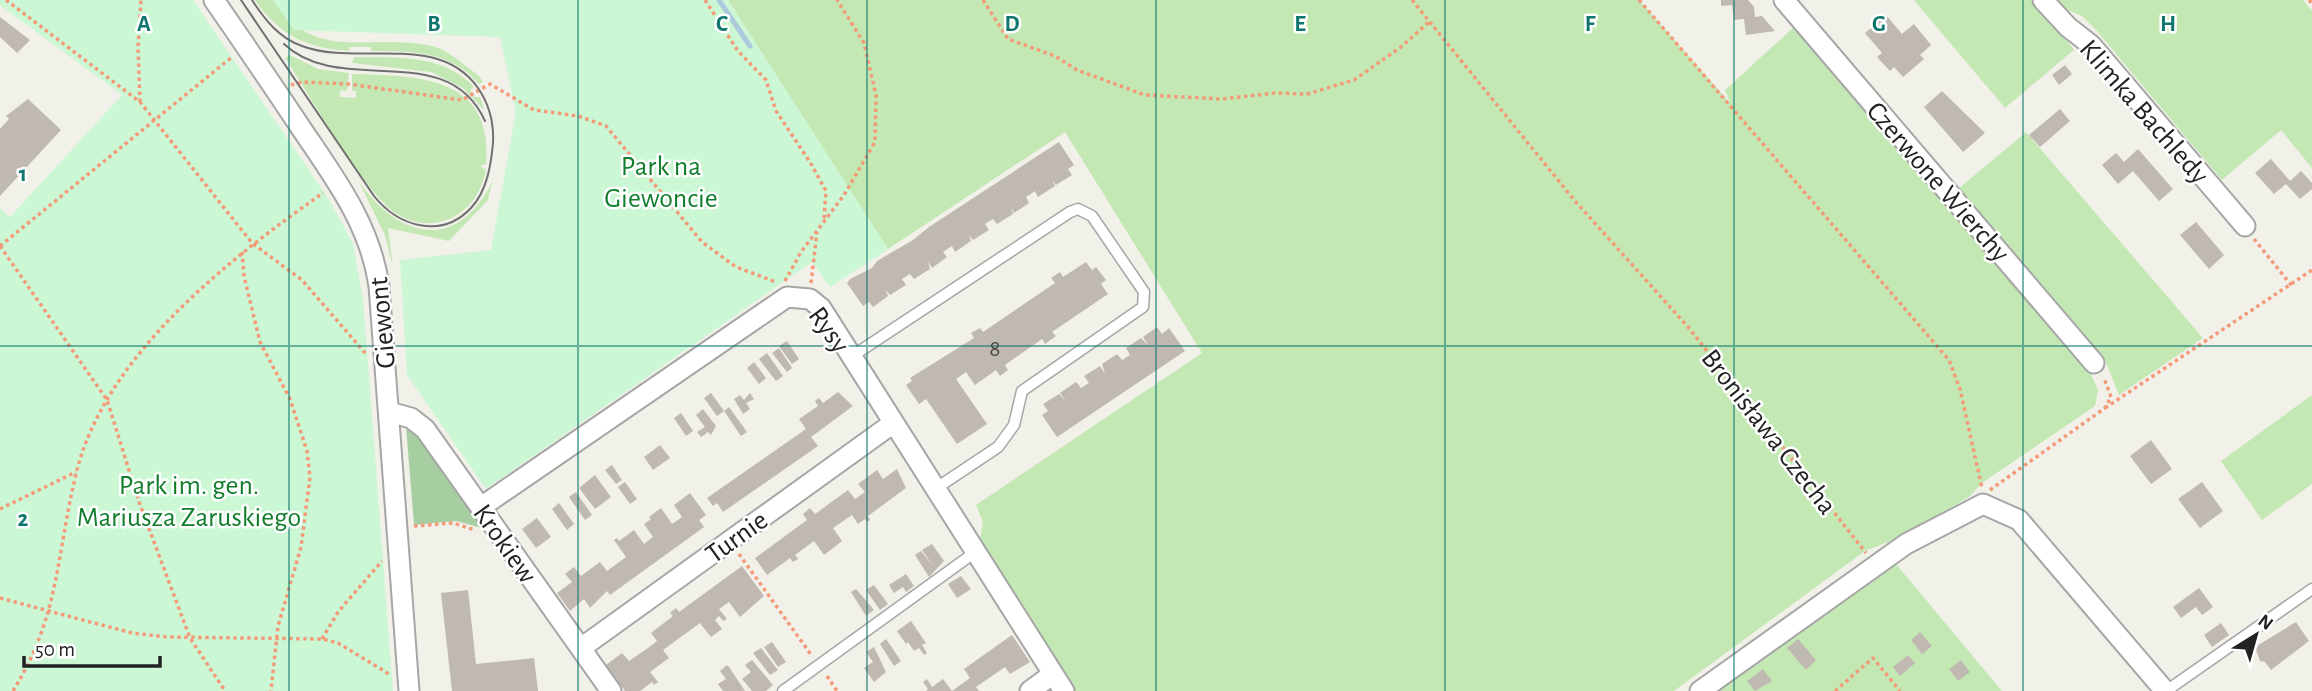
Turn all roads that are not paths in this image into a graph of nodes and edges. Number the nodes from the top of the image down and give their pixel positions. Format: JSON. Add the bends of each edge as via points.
{"nodes":[{"id":1,"x":215,"y":0,"type":"edge"},
{"id":2,"x":1784,"y":0,"type":"edge"},
{"id":3,"x":2043,"y":0,"type":"edge"},
{"id":4,"x":2245,"y":226,"type":"road end"},
{"id":5,"x":851,"y":357,"type":"junction"},
{"id":6,"x":2094,"y":363,"type":"road end"},
{"id":7,"x":389,"y":412,"type":"junction"},
{"id":8,"x":892,"y":424,"type":"junction"},
{"id":9,"x":934,"y":490,"type":"junction"},
{"id":10,"x":481,"y":507,"type":"junction"},
{"id":11,"x":975,"y":552,"type":"junction"},
{"id":12,"x":2312,"y":589,"type":"edge"},
{"id":13,"x":580,"y":648,"type":"junction"},
{"id":14,"x":1058,"y":683,"type":"edge"},
{"id":15,"x":409,"y":689,"type":"edge"},
{"id":16,"x":611,"y":691,"type":"edge"},
{"id":17,"x":783,"y":691,"type":"edge"},
{"id":18,"x":1030,"y":691,"type":"edge"},
{"id":19,"x":1700,"y":691,"type":"edge"},
{"id":20,"x":2165,"y":691,"type":"edge"}],
"edges":[{"from":1,"to":7,"type":"street","name":"Giewont","via":[[361,221],[377,266]]},
{"from":2,"to":6,"type":"street","name":"Czerwone Wierchy"},
{"from":3,"to":4,"type":"street","name":"Klimka Bachledy","via":[[2091,45]]},
{"from":5,"to":8,"type":"street","name":"Rysy"},
{"from":5,"to":9,"type":"lane","via":[[1078,209],[1092,216],[1144,292],[1143,307],[1022,391],[1014,425],[998,447]]},
{"from":5,"to":10,"type":"street","name":"Rysy","via":[[821,308],[810,299],[787,297]]},
{"from":7,"to":10,"type":"street","name":"Krokiew","via":[[418,422]]},
{"from":7,"to":15,"type":"street","name":"Giewont"},
{"from":8,"to":9,"type":"street","name":"Rysy"},
{"from":8,"to":13,"type":"street","name":"Turnie"},
{"from":9,"to":11,"type":"street","name":"Rysy"},
{"from":10,"to":13,"type":"street","name":"Krokiew"},
{"from":11,"to":14,"type":"street","name":"Rysy"},
{"from":11,"to":17,"type":"lane"},
{"from":12,"to":20,"type":"lane"},
{"from":13,"to":16,"type":"street","name":"Krokiew"},
{"from":14,"to":18,"type":"street"},
{"from":19,"to":20,"type":"street","via":[[1906,544],[1983,504],[2019,520]]}]}
